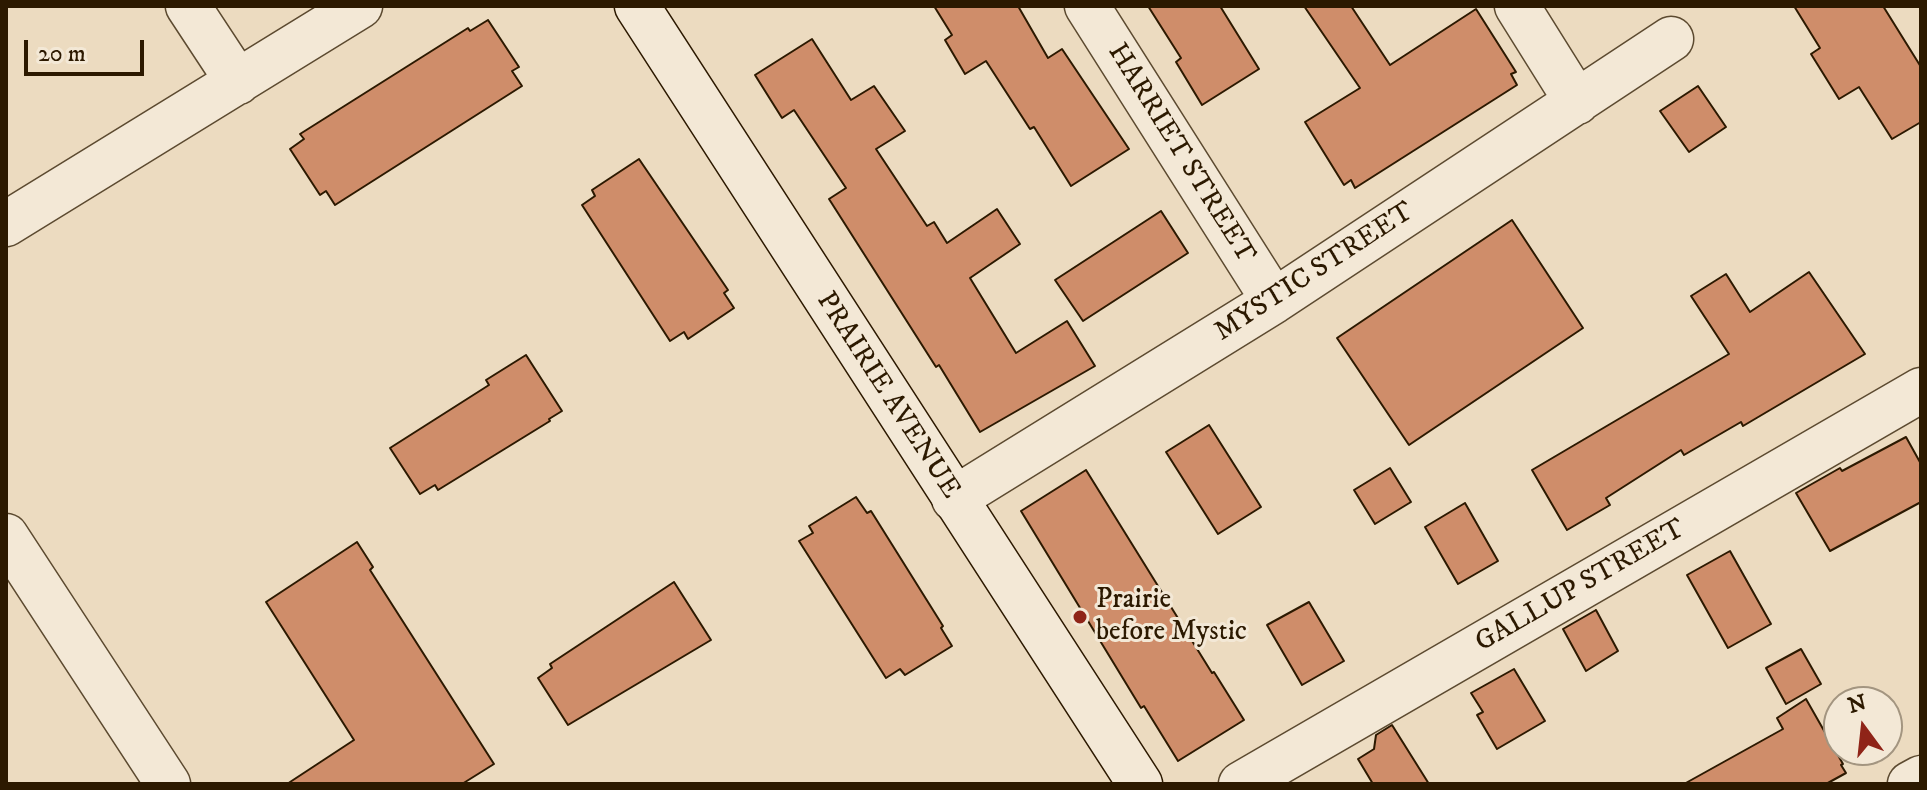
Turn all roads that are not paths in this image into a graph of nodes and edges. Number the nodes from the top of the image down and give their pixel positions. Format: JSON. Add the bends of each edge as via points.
{"nodes":[{"id":1,"x":188,"y":6,"type":"edge"},
{"id":2,"x":360,"y":6,"type":"edge"},
{"id":3,"x":637,"y":6,"type":"edge"},
{"id":4,"x":1087,"y":6,"type":"edge"},
{"id":5,"x":1517,"y":6,"type":"edge"},
{"id":6,"x":1671,"y":39,"type":"dead end"},
{"id":7,"x":238,"y":82,"type":"junction"},
{"id":8,"x":1577,"y":102,"type":"junction"},
{"id":9,"x":6,"y":224,"type":"edge"},
{"id":10,"x":1274,"y":301,"type":"junction"},
{"id":11,"x":1921,"y":390,"type":"edge"},
{"id":12,"x":954,"y":499,"type":"junction"},
{"id":13,"x":6,"y":536,"type":"edge"},
{"id":14,"x":1921,"y":778,"type":"edge"},
{"id":15,"x":168,"y":784,"type":"edge"},
{"id":16,"x":1140,"y":784,"type":"edge"},
{"id":17,"x":1241,"y":784,"type":"edge"},
{"id":18,"x":1910,"y":784,"type":"edge"}],
"edges":[{"from":1,"to":7,"type":"street"},
{"from":2,"to":7,"type":"street"},
{"from":3,"to":12,"type":"street","name":"PRAIRIE AVENUE"},
{"from":4,"to":10,"type":"street","name":"HARRIET STREET"},
{"from":5,"to":8,"type":"street"},
{"from":6,"to":8,"type":"street","name":"MYSTIC STREET"},
{"from":7,"to":9,"type":"street"},
{"from":8,"to":10,"type":"street","name":"MYSTIC STREET"},
{"from":10,"to":12,"type":"street","name":"MYSTIC STREET"},
{"from":11,"to":17,"type":"street","name":"GALLUP STREET"},
{"from":12,"to":16,"type":"street","name":"PRAIRIE AVENUE"},
{"from":13,"to":15,"type":"street"},
{"from":14,"to":18,"type":"street"}]}
